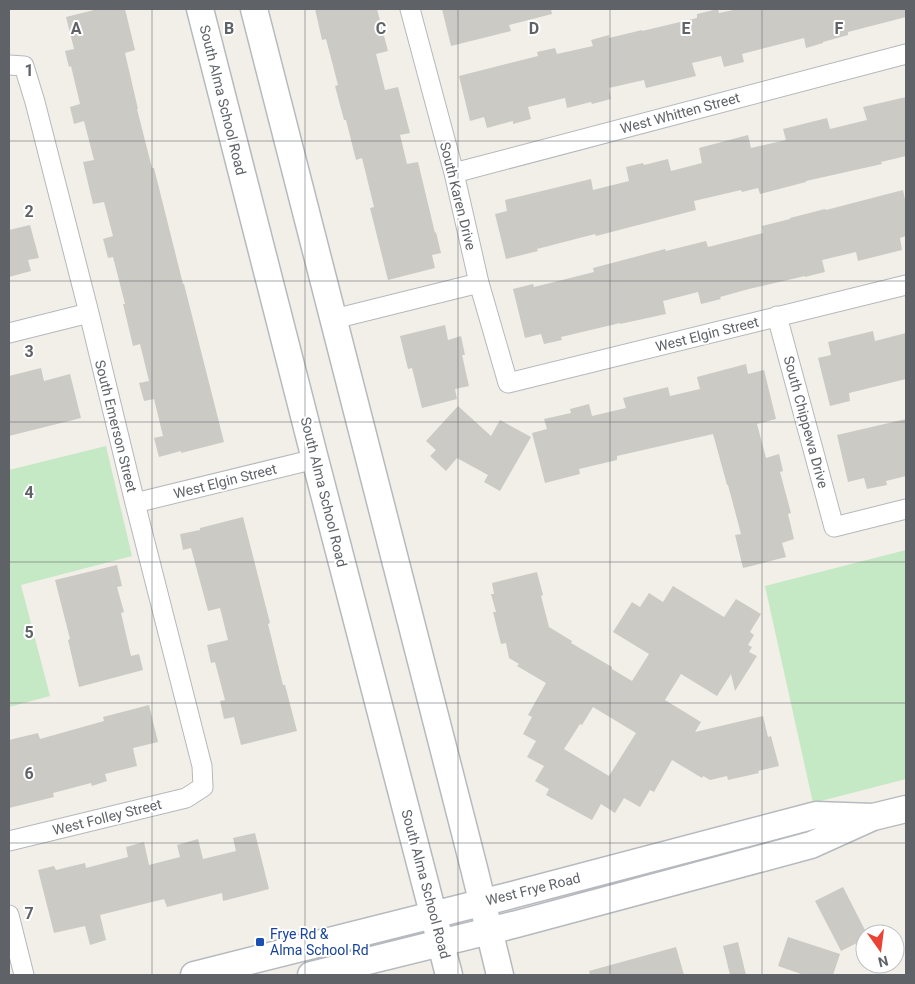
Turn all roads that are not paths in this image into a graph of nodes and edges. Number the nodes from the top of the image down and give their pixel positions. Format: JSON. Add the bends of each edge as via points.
{"nodes":[{"id":1,"x":200,"y":9,"type":"edge"},
{"id":2,"x":254,"y":9,"type":"edge"},
{"id":3,"x":410,"y":9,"type":"edge"},
{"id":4,"x":906,"y":54,"type":"edge"},
{"id":5,"x":16,"y":65,"type":"edge"},
{"id":6,"x":454,"y":172,"type":"junction"},
{"id":7,"x":479,"y":283,"type":"junction"},
{"id":8,"x":906,"y":285,"type":"edge"},
{"id":9,"x":89,"y":313,"type":"junction"},
{"id":10,"x":777,"y":316,"type":"junction"},
{"id":11,"x":334,"y":319,"type":"junction"},
{"id":12,"x":9,"y":333,"type":"edge"},
{"id":13,"x":508,"y":383,"type":"joint"},
{"id":14,"x":315,"y":459,"type":"junction"},
{"id":15,"x":135,"y":504,"type":"junction"},
{"id":16,"x":906,"y":509,"type":"edge"},
{"id":17,"x":203,"y":787,"type":"joint"},
{"id":18,"x":906,"y":809,"type":"edge"},
{"id":19,"x":873,"y":817,"type":"junction"},
{"id":20,"x":9,"y":841,"type":"edge"},
{"id":21,"x":482,"y":902,"type":"junction"},
{"id":22,"x":434,"y":915,"type":"junction"},
{"id":23,"x":9,"y":916,"type":"edge"},
{"id":24,"x":488,"y":931,"type":"junction"},
{"id":25,"x":441,"y":943,"type":"junction"},
{"id":26,"x":24,"y":975,"type":"edge"},
{"id":27,"x":194,"y":975,"type":"edge"},
{"id":28,"x":311,"y":975,"type":"edge"},
{"id":29,"x":449,"y":975,"type":"edge"},
{"id":30,"x":500,"y":975,"type":"edge"}],
"edges":[{"from":1,"to":14,"type":"main road","name":"South Alma School Road"},
{"from":2,"to":11,"type":"main road"},
{"from":3,"to":6,"type":"street","name":"South Karen Drive"},
{"from":4,"to":6,"type":"street","name":"West Whitten Street"},
{"from":5,"to":9,"type":"street","name":"South Emerson Street","via":[[35,102]]},
{"from":6,"to":7,"type":"street","name":"South Karen Drive"},
{"from":7,"to":11,"type":"street"},
{"from":7,"to":13,"type":"street","name":"South Karen Drive"},
{"from":8,"to":10,"type":"street","name":"West Elgin Street"},
{"from":9,"to":12,"type":"street"},
{"from":9,"to":15,"type":"street","name":"South Emerson Street"},
{"from":10,"to":13,"type":"street","name":"West Elgin Street"},
{"from":10,"to":16,"type":"street","name":"South Chippewa Drive","via":[[834,527]]},
{"from":11,"to":21,"type":"main road"},
{"from":14,"to":15,"type":"street","name":"West Elgin Street"},
{"from":14,"to":22,"type":"main road","name":"South Alma School Road"},
{"from":15,"to":17,"type":"street","name":"South Emerson Street","via":[[202,766]]},
{"from":17,"to":20,"type":"street","name":"West Folley Street","via":[[186,798]]},
{"from":18,"to":19,"type":"main road","name":"West Frye Road"},
{"from":19,"to":21,"type":"main road","name":"West Frye Road","via":[[816,815]]},
{"from":19,"to":24,"type":"main road","name":"West Frye Road","via":[[811,845]]},
{"from":21,"to":22,"type":"main road","name":"West Frye Road"},
{"from":21,"to":24,"type":"main road"},
{"from":22,"to":25,"type":"main road","name":"South Alma School Road"},
{"from":22,"to":27,"type":"main road","name":"West Frye Road"},
{"from":23,"to":26,"type":"street"},
{"from":24,"to":25,"type":"main road","name":"West Frye Road"},
{"from":24,"to":30,"type":"main road"},
{"from":25,"to":28,"type":"main road","name":"West Frye Road"},
{"from":25,"to":29,"type":"main road","name":"South Alma School Road"}]}
